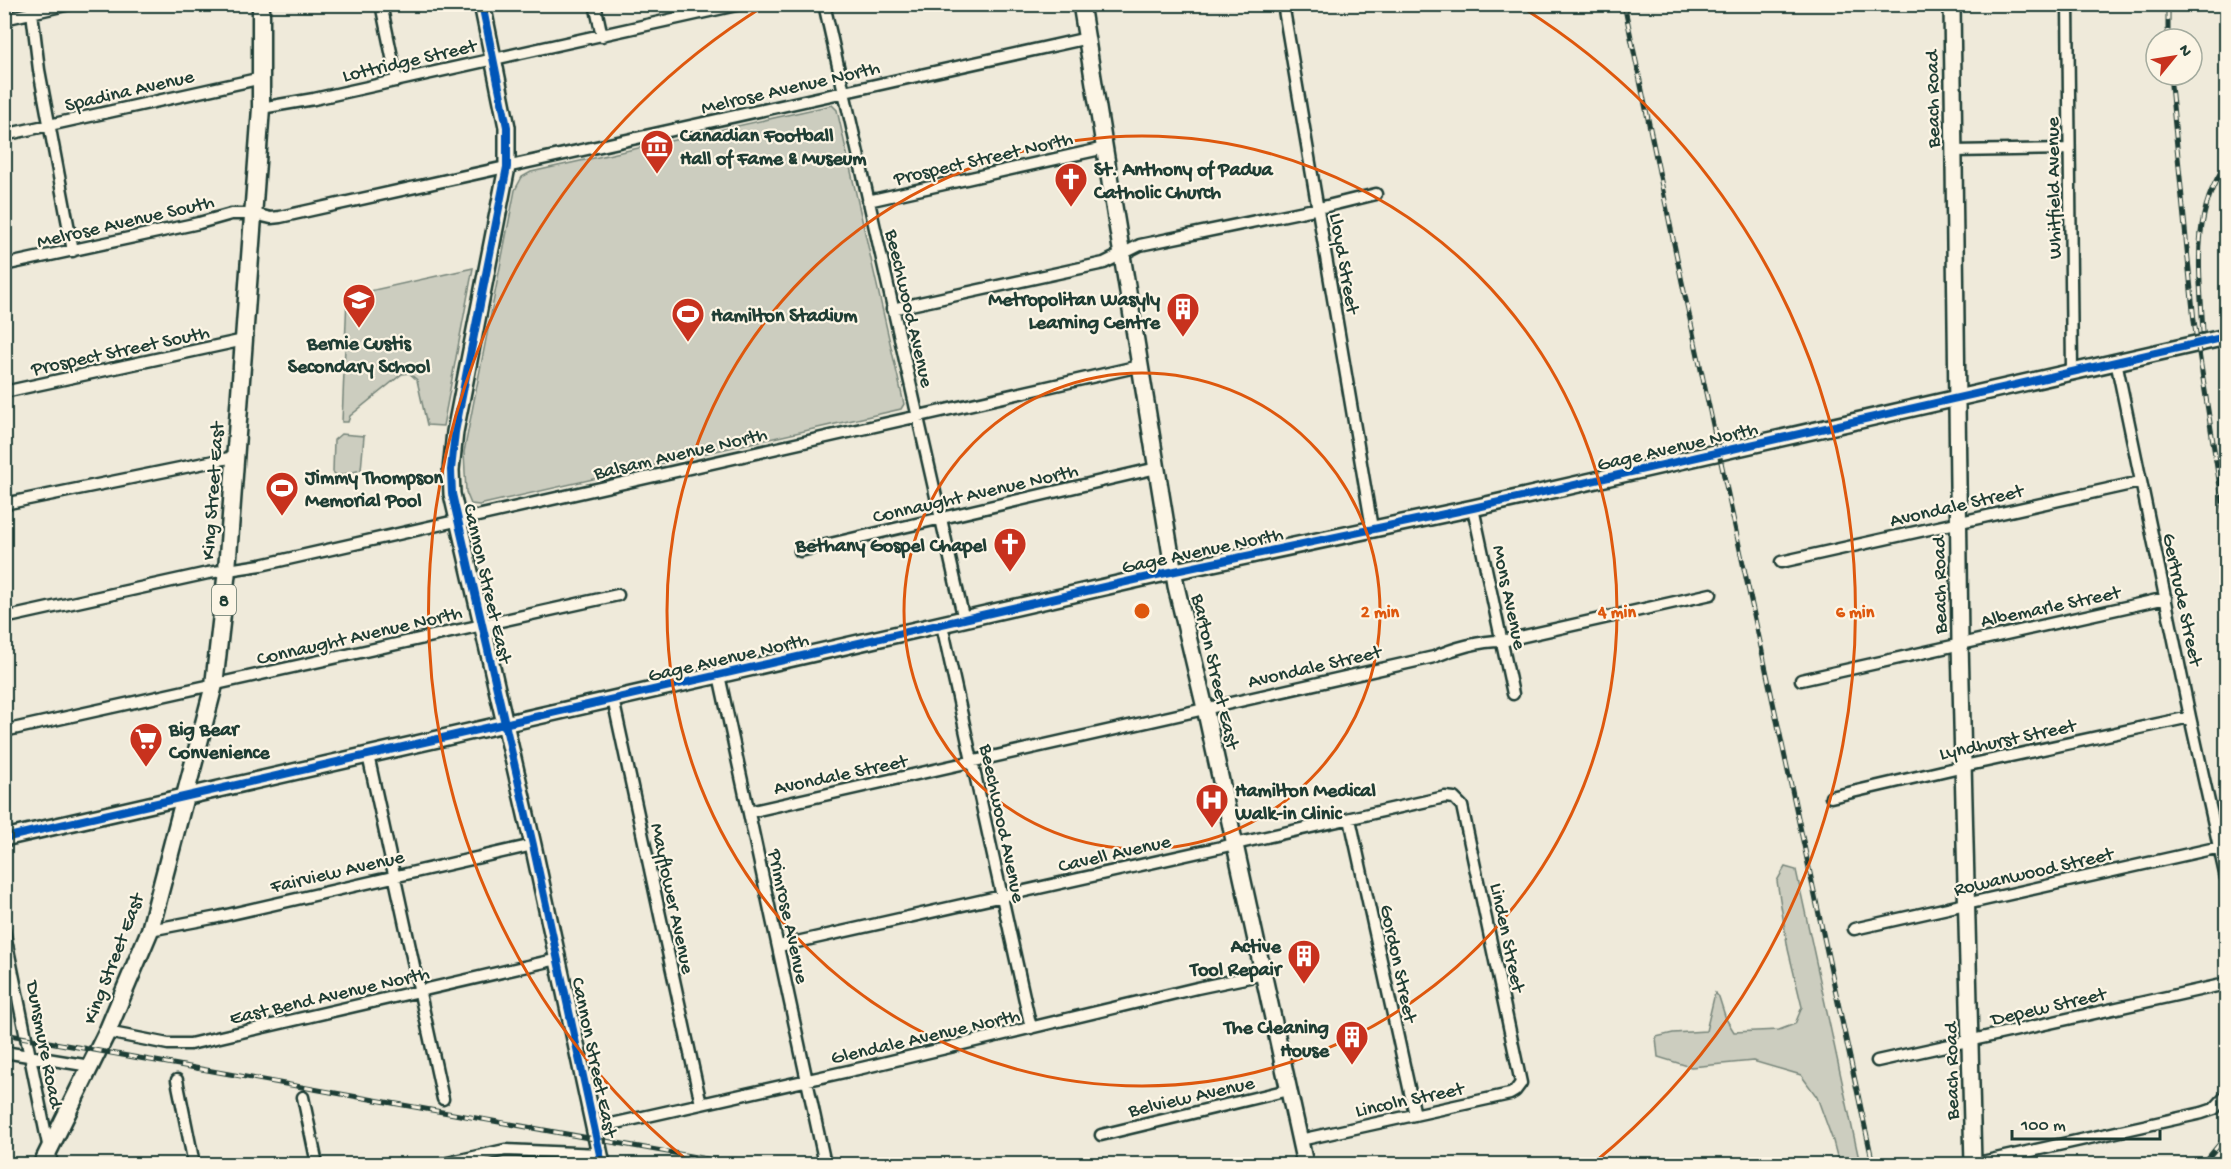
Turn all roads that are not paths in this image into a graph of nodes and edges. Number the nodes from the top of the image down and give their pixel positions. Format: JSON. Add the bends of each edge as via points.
{"nodes":[{"id":1,"x":70,"y":4,"type":"edge"},
{"id":2,"x":261,"y":4,"type":"edge"},
{"id":3,"x":381,"y":4,"type":"edge"},
{"id":4,"x":482,"y":4,"type":"edge"},
{"id":5,"x":595,"y":4,"type":"edge"},
{"id":6,"x":741,"y":4,"type":"edge"},
{"id":7,"x":824,"y":4,"type":"edge"},
{"id":8,"x":1081,"y":4,"type":"edge"},
{"id":9,"x":1283,"y":4,"type":"edge"},
{"id":10,"x":1952,"y":4,"type":"edge"},
{"id":11,"x":2068,"y":4,"type":"edge"},
{"id":12,"x":708,"y":8,"type":"edge"},
{"id":13,"x":31,"y":9,"type":"edge"},
{"id":14,"x":4,"y":19,"type":"edge"},
{"id":15,"x":602,"y":36,"type":"junction"},
{"id":16,"x":1088,"y":38,"type":"junction"},
{"id":17,"x":493,"y":59,"type":"junction"},
{"id":18,"x":262,"y":78,"type":"junction"},
{"id":19,"x":397,"y":81,"type":"junction"},
{"id":20,"x":843,"y":93,"type":"junction"},
{"id":21,"x":261,"y":108,"type":"junction"},
{"id":22,"x":50,"y":125,"type":"junction"},
{"id":23,"x":4,"y":135,"type":"edge"},
{"id":24,"x":1105,"y":148,"type":"junction"},
{"id":25,"x":2069,"y":149,"type":"junction"},
{"id":26,"x":1953,"y":151,"type":"junction"},
{"id":27,"x":507,"y":167,"type":"junction"},
{"id":28,"x":1376,"y":194,"type":"dead end"},
{"id":29,"x":868,"y":201,"type":"junction"},
{"id":30,"x":1319,"y":208,"type":"junction"},
{"id":31,"x":254,"y":214,"type":"junction"},
{"id":32,"x":73,"y":251,"type":"junction"},
{"id":33,"x":1122,"y":254,"type":"junction"},
{"id":34,"x":4,"y":265,"type":"edge"},
{"id":35,"x":892,"y":309,"type":"junction"},
{"id":36,"x":2226,"y":336,"type":"edge"},
{"id":37,"x":244,"y":340,"type":"junction"},
{"id":38,"x":2116,"y":361,"type":"junction"},
{"id":39,"x":1140,"y":366,"type":"junction"},
{"id":40,"x":2072,"y":370,"type":"junction"},
{"id":41,"x":4,"y":392,"type":"edge"},
{"id":42,"x":1958,"y":397,"type":"junction"},
{"id":43,"x":917,"y":416,"type":"junction"},
{"id":44,"x":234,"y":457,"type":"junction"},
{"id":45,"x":1157,"y":468,"type":"junction"},
{"id":46,"x":2140,"y":482,"type":"junction"},
{"id":47,"x":4,"y":504,"type":"edge"},
{"id":48,"x":1473,"y":508,"type":"junction"},
{"id":49,"x":941,"y":518,"type":"junction"},
{"id":50,"x":457,"y":520,"type":"junction"},
{"id":51,"x":1959,"y":521,"type":"junction"},
{"id":52,"x":1372,"y":528,"type":"junction"},
{"id":53,"x":800,"y":551,"type":"dead end"},
{"id":54,"x":1781,"y":562,"type":"dead end"},
{"id":55,"x":227,"y":570,"type":"junction"},
{"id":56,"x":1174,"y":572,"type":"junction"},
{"id":57,"x":1710,"y":594,"type":"dead end"},
{"id":58,"x":618,"y":595,"type":"dead end"},
{"id":59,"x":2166,"y":598,"type":"junction"},
{"id":60,"x":4,"y":618,"type":"edge"},
{"id":61,"x":964,"y":620,"type":"junction"},
{"id":62,"x":482,"y":624,"type":"junction"},
{"id":63,"x":942,"y":626,"type":"junction"},
{"id":64,"x":1502,"y":641,"type":"junction"},
{"id":65,"x":1960,"y":643,"type":"junction"},
{"id":66,"x":719,"y":675,"type":"junction"},
{"id":67,"x":1801,"y":680,"type":"dead end"},
{"id":68,"x":214,"y":685,"type":"junction"},
{"id":69,"x":1513,"y":694,"type":"dead end"},
{"id":70,"x":613,"y":699,"type":"junction"},
{"id":71,"x":1205,"y":708,"type":"junction"},
{"id":72,"x":2190,"y":717,"type":"junction"},
{"id":73,"x":505,"y":724,"type":"junction"},
{"id":74,"x":4,"y":731,"type":"edge"},
{"id":75,"x":368,"y":755,"type":"junction"},
{"id":76,"x":973,"y":762,"type":"junction"},
{"id":77,"x":1964,"y":765,"type":"junction"},
{"id":78,"x":186,"y":797,"type":"junction"},
{"id":79,"x":1831,"y":797,"type":"dead end"},
{"id":80,"x":1457,"y":800,"type":"joint"},
{"id":81,"x":749,"y":812,"type":"junction"},
{"id":82,"x":1350,"y":819,"type":"junction"},
{"id":83,"x":4,"y":838,"type":"edge"},
{"id":84,"x":533,"y":844,"type":"junction"},
{"id":85,"x":1235,"y":844,"type":"junction"},
{"id":86,"x":2220,"y":847,"type":"junction"},
{"id":87,"x":394,"y":875,"type":"junction"},
{"id":88,"x":2226,"y":878,"type":"edge"},
{"id":89,"x":1002,"y":896,"type":"junction"},
{"id":90,"x":1968,"y":903,"type":"junction"},
{"id":91,"x":1854,"y":929,"type":"dead end"},
{"id":92,"x":4,"y":930,"type":"edge"},
{"id":93,"x":150,"y":930,"type":"junction"},
{"id":94,"x":779,"y":946,"type":"junction"},
{"id":95,"x":558,"y":959,"type":"junction"},
{"id":96,"x":1264,"y":974,"type":"junction"},
{"id":97,"x":2226,"y":984,"type":"edge"},
{"id":98,"x":419,"y":991,"type":"junction"},
{"id":99,"x":1031,"y":1028,"type":"junction"},
{"id":100,"x":107,"y":1032,"type":"junction"},
{"id":101,"x":1970,"y":1041,"type":"junction"},
{"id":102,"x":4,"y":1052,"type":"edge"},
{"id":103,"x":31,"y":1057,"type":"junction"},
{"id":104,"x":1877,"y":1061,"type":"dead end"},
{"id":105,"x":90,"y":1066,"type":"junction"},
{"id":106,"x":177,"y":1080,"type":"dead end"},
{"id":107,"x":808,"y":1080,"type":"junction"},
{"id":108,"x":1521,"y":1083,"type":"joint"},
{"id":109,"x":1288,"y":1090,"type":"junction"},
{"id":110,"x":2226,"y":1096,"type":"edge"},
{"id":111,"x":303,"y":1097,"type":"dead end"},
{"id":112,"x":443,"y":1099,"type":"dead end"},
{"id":113,"x":701,"y":1104,"type":"junction"},
{"id":114,"x":1415,"y":1115,"type":"junction"},
{"id":115,"x":594,"y":1128,"type":"junction"},
{"id":116,"x":1101,"y":1135,"type":"dead end"},
{"id":117,"x":1300,"y":1140,"type":"junction"},
{"id":118,"x":601,"y":1159,"type":"edge"},
{"id":119,"x":48,"y":1160,"type":"edge"},
{"id":120,"x":194,"y":1164,"type":"edge"},
{"id":121,"x":317,"y":1164,"type":"edge"},
{"id":122,"x":443,"y":1164,"type":"edge"},
{"id":123,"x":825,"y":1164,"type":"edge"},
{"id":124,"x":1305,"y":1164,"type":"edge"},
{"id":125,"x":1973,"y":1164,"type":"edge"}],
"edges":[{"from":1,"to":13,"type":"street"},
{"from":2,"to":18,"type":"main road","name":"King Street East","number":"8"},
{"from":3,"to":19,"type":"street"},
{"from":4,"to":17,"type":"main road","name":"Cannon Street East"},
{"from":5,"to":15,"type":"street"},
{"from":6,"to":12,"type":"street","name":"Lottridge Street"},
{"from":7,"to":20,"type":"street","name":"Beechwood Avenue"},
{"from":8,"to":16,"type":"main road","name":"Barton Street East"},
{"from":9,"to":30,"type":"street","name":"Lloyd Street"},
{"from":10,"to":26,"type":"main road","name":"Beach Road"},
{"from":11,"to":25,"type":"street","name":"Whitfield Avenue"},
{"from":12,"to":15,"type":"street","name":"Lottridge Street"},
{"from":13,"to":14,"type":"street"},
{"from":13,"to":22,"type":"street"},
{"from":15,"to":17,"type":"street","name":"Lottridge Street"},
{"from":16,"to":20,"type":"street","name":"Melrose Avenue North"},
{"from":16,"to":24,"type":"main road","name":"Barton Street East"},
{"from":17,"to":19,"type":"street","name":"Lottridge Street"},
{"from":17,"to":27,"type":"main road","name":"Cannon Street East","via":[[507,127]]},
{"from":18,"to":21,"type":"main road","name":"King Street East","number":"8"},
{"from":18,"to":22,"type":"street","name":"Spadina Avenue"},
{"from":19,"to":21,"type":"street","name":"Lottridge Street"},
{"from":20,"to":27,"type":"street","name":"Melrose Avenue North"},
{"from":20,"to":29,"type":"street","name":"Beechwood Avenue"},
{"from":21,"to":31,"type":"main road","name":"King Street East","number":"8"},
{"from":22,"to":23,"type":"street","name":"Spadina Avenue"},
{"from":22,"to":32,"type":"street"},
{"from":24,"to":29,"type":"street","name":"Prospect Street North"},
{"from":24,"to":33,"type":"main road","name":"Barton Street East"},
{"from":25,"to":26,"type":"street"},
{"from":25,"to":40,"type":"street","name":"Whitfield Avenue"},
{"from":26,"to":42,"type":"main road","name":"Beach Road"},
{"from":27,"to":31,"type":"street","name":"Melrose Avenue North","via":[[280,217]]},
{"from":27,"to":50,"type":"main road","name":"Cannon Street East","via":[[455,432],[451,470]]},
{"from":28,"to":30,"type":"street"},
{"from":29,"to":35,"type":"street","name":"Beechwood Avenue"},
{"from":30,"to":33,"type":"street","via":[[1140,245]]},
{"from":30,"to":52,"type":"street","name":"Lloyd Street"},
{"from":31,"to":32,"type":"street","name":"Melrose Avenue South","via":[[231,214]]},
{"from":31,"to":37,"type":"main road","name":"King Street East","number":"8"},
{"from":32,"to":34,"type":"street","name":"Melrose Avenue South"},
{"from":33,"to":35,"type":"street","via":[[1104,263]]},
{"from":33,"to":39,"type":"main road","name":"Barton Street East"},
{"from":35,"to":43,"type":"street","name":"Beechwood Avenue"},
{"from":36,"to":38,"type":"main road","name":"Gage Avenue North"},
{"from":37,"to":41,"type":"street","name":"Prospect Street South"},
{"from":37,"to":44,"type":"main road","name":"King Street East","number":"8"},
{"from":38,"to":40,"type":"main road","name":"Gage Avenue North"},
{"from":38,"to":46,"type":"street","name":"Gertrude Street"},
{"from":39,"to":43,"type":"street","name":"Balsam Avenue North"},
{"from":39,"to":45,"type":"main road","name":"Barton Street East"},
{"from":40,"to":42,"type":"main road","name":"Gage Avenue North"},
{"from":42,"to":48,"type":"main road","name":"Gage Avenue North"},
{"from":42,"to":51,"type":"main road","name":"Beach Road"},
{"from":43,"to":49,"type":"street","name":"Beechwood Avenue"},
{"from":43,"to":50,"type":"street","name":"Balsam Avenue North"},
{"from":44,"to":47,"type":"street"},
{"from":44,"to":55,"type":"main road","name":"King Street East","number":"8"},
{"from":45,"to":49,"type":"street","name":"Connaught Avenue North"},
{"from":45,"to":56,"type":"main road","name":"Barton Street East"},
{"from":46,"to":51,"type":"street","name":"Avondale Street"},
{"from":46,"to":59,"type":"street","name":"Gertrude Street"},
{"from":48,"to":52,"type":"main road","name":"Gage Avenue North"},
{"from":48,"to":64,"type":"street","name":"Mons Avenue"},
{"from":49,"to":53,"type":"street","name":"Connaught Avenue North"},
{"from":49,"to":61,"type":"street","name":"Beechwood Avenue"},
{"from":50,"to":55,"type":"street","name":"Balsam Avenue North"},
{"from":50,"to":62,"type":"main road","name":"Cannon Street East"},
{"from":51,"to":54,"type":"street","name":"Avondale Street"},
{"from":51,"to":65,"type":"main road","name":"Beach Road"},
{"from":52,"to":56,"type":"main road","name":"Gage Avenue North"},
{"from":55,"to":60,"type":"street","name":"Balsam Avenue North"},
{"from":55,"to":68,"type":"main road","name":"King Street East","number":"8"},
{"from":56,"to":61,"type":"main road","name":"Gage Avenue North"},
{"from":56,"to":71,"type":"main road","name":"Barton Street East"},
{"from":57,"to":64,"type":"street","name":"Avondale Street"},
{"from":58,"to":62,"type":"street","name":"Connaught Avenue North"},
{"from":59,"to":65,"type":"street","name":"Albemarle Street"},
{"from":59,"to":72,"type":"street","name":"Gertrude Street"},
{"from":61,"to":63,"type":"main road","name":"Gage Avenue North"},
{"from":62,"to":68,"type":"street","name":"Connaught Avenue North"},
{"from":62,"to":73,"type":"main road","name":"Cannon Street East"},
{"from":63,"to":66,"type":"main road","name":"Gage Avenue North"},
{"from":63,"to":76,"type":"street","name":"Beechwood Avenue"},
{"from":64,"to":69,"type":"street","name":"Mons Avenue"},
{"from":64,"to":71,"type":"street","name":"Avondale Street"},
{"from":65,"to":67,"type":"street","name":"Albemarle Street"},
{"from":65,"to":77,"type":"main road","name":"Beach Road"},
{"from":66,"to":70,"type":"main road","name":"Gage Avenue North"},
{"from":66,"to":81,"type":"street","name":"Primrose Avenue"},
{"from":68,"to":74,"type":"street","name":"Connaught Avenue North"},
{"from":68,"to":78,"type":"main road","name":"King Street East","number":"8"},
{"from":70,"to":73,"type":"main road","name":"Gage Avenue North"},
{"from":70,"to":113,"type":"street","name":"Mayflower Avenue"},
{"from":71,"to":76,"type":"street","name":"Avondale Street"},
{"from":71,"to":85,"type":"main road","name":"Barton Street East"},
{"from":72,"to":77,"type":"street","name":"Lyndhurst Street"},
{"from":72,"to":86,"type":"street","name":"Gertrude Street"},
{"from":73,"to":75,"type":"main road","name":"Gage Avenue North"},
{"from":73,"to":84,"type":"main road","name":"Cannon Street East"},
{"from":75,"to":78,"type":"main road","name":"Gage Avenue North"},
{"from":75,"to":87,"type":"street"},
{"from":76,"to":81,"type":"street","name":"Avondale Street"},
{"from":76,"to":89,"type":"street","name":"Beechwood Avenue"},
{"from":77,"to":79,"type":"street","name":"Lyndhurst Street"},
{"from":77,"to":90,"type":"main road","name":"Beach Road"},
{"from":78,"to":83,"type":"main road","name":"Gage Avenue North"},
{"from":78,"to":93,"type":"main road","name":"King Street East","number":"8"},
{"from":80,"to":82,"type":"street","name":"Cavell Avenue","via":[[1445,797]]},
{"from":80,"to":108,"type":"street","name":"Linden Street","via":[[1462,806]]},
{"from":81,"to":94,"type":"street","name":"Primrose Avenue"},
{"from":82,"to":85,"type":"street","name":"Cavell Avenue"},
{"from":82,"to":114,"type":"street","name":"Gordon Street"},
{"from":84,"to":87,"type":"street","name":"Fairview Avenue"},
{"from":84,"to":95,"type":"main road","name":"Cannon Street East"},
{"from":85,"to":89,"type":"street","name":"Cavell Avenue"},
{"from":85,"to":96,"type":"main road","name":"Barton Street East"},
{"from":86,"to":88,"type":"street","name":"Gertrude Street"},
{"from":86,"to":90,"type":"street","name":"Rowanwood Street"},
{"from":87,"to":93,"type":"street","name":"Fairview Avenue"},
{"from":87,"to":98,"type":"street"},
{"from":89,"to":94,"type":"street","name":"Cavell Avenue"},
{"from":89,"to":99,"type":"street","name":"Beechwood Avenue"},
{"from":90,"to":91,"type":"street","name":"Rowanwood Street"},
{"from":90,"to":101,"type":"main road","name":"Beach Road"},
{"from":92,"to":103,"type":"street","name":"Dunsmure Road"},
{"from":93,"to":100,"type":"main road","name":"King Street East","number":"8"},
{"from":94,"to":107,"type":"street","name":"Primrose Avenue"},
{"from":95,"to":98,"type":"street","name":"East Bend Avenue North"},
{"from":95,"to":115,"type":"main road","name":"Cannon Street East"},
{"from":96,"to":99,"type":"street","name":"Glendale Avenue North"},
{"from":96,"to":109,"type":"main road","name":"Barton Street East"},
{"from":97,"to":101,"type":"street","name":"Depew Street"},
{"from":98,"to":100,"type":"street","name":"East Bend Avenue North","via":[[190,1044],[168,1044]]},
{"from":98,"to":112,"type":"street"},
{"from":99,"to":107,"type":"street","name":"Glendale Avenue North"},
{"from":100,"to":105,"type":"main road","name":"King Street East","number":"8"},
{"from":101,"to":104,"type":"street","name":"Depew Street"},
{"from":101,"to":125,"type":"main road","name":"Beach Road"},
{"from":102,"to":103,"type":"street"},
{"from":103,"to":105,"type":"street"},
{"from":103,"to":119,"type":"street","name":"Dunsmure Road"},
{"from":105,"to":119,"type":"main road","name":"King Street East","number":"8"},
{"from":106,"to":120,"type":"street"},
{"from":107,"to":113,"type":"street","name":"Glendale Avenue North"},
{"from":107,"to":123,"type":"street","name":"Primrose Avenue"},
{"from":108,"to":114,"type":"street","name":"Lincoln Street","via":[[1510,1094]]},
{"from":109,"to":116,"type":"street","name":"Belview Avenue"},
{"from":109,"to":117,"type":"main road","name":"Barton Street East"},
{"from":110,"to":125,"type":"street","via":[[2214,1109],[2202,1113]]},
{"from":111,"to":121,"type":"street"},
{"from":113,"to":115,"type":"street","name":"Glendale Avenue North"},
{"from":114,"to":117,"type":"street","name":"Lincoln Street"},
{"from":115,"to":118,"type":"main road","name":"Cannon Street East"},
{"from":117,"to":124,"type":"main road","name":"Barton Street East"},
{"from":118,"to":122,"type":"street","via":[[505,1150]]}]}
